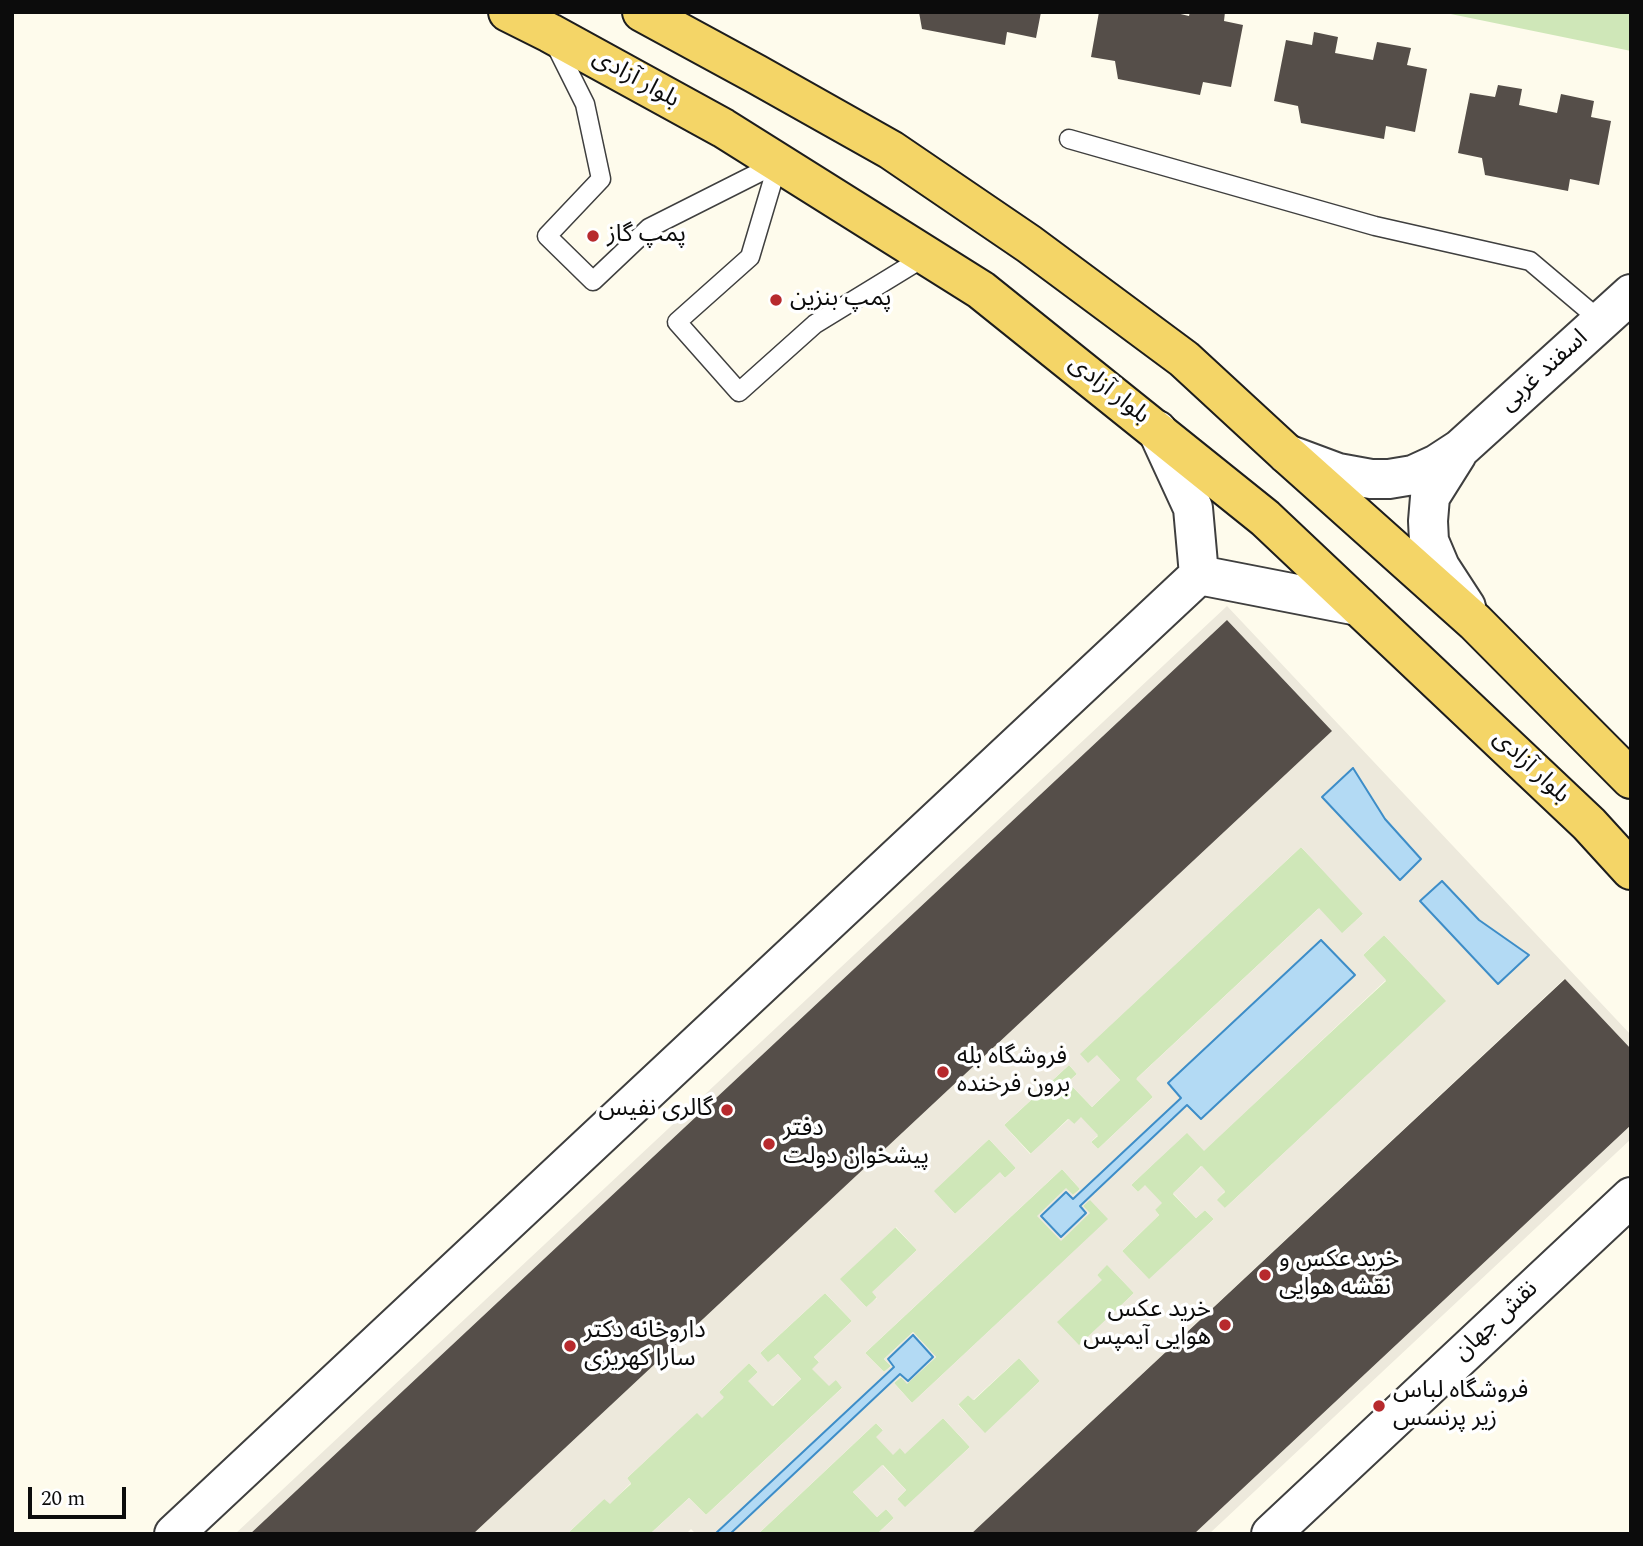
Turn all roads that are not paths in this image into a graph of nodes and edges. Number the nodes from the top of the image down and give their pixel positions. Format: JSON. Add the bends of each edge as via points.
{"nodes":[{"id":1,"x":508,"y":12,"type":"edge"},
{"id":2,"x":642,"y":12,"type":"edge"},
{"id":3,"x":550,"y":33,"type":"junction"},
{"id":4,"x":1069,"y":139,"type":"dead end"},
{"id":5,"x":778,"y":163,"type":"junction"},
{"id":6,"x":926,"y":256,"type":"junction"},
{"id":7,"x":1631,"y":294,"type":"edge"},
{"id":8,"x":1601,"y":321,"type":"junction"},
{"id":9,"x":1157,"y":430,"type":"junction"},
{"id":10,"x":1460,"y":449,"type":"junction"},
{"id":11,"x":1287,"y":454,"type":"junction"},
{"id":12,"x":1199,"y":575,"type":"junction"},
{"id":13,"x":1358,"y":606,"type":"junction"},
{"id":14,"x":1475,"y":622,"type":"junction"},
{"id":15,"x":1631,"y":779,"type":"edge"},
{"id":16,"x":1631,"y":870,"type":"edge"},
{"id":17,"x":1631,"y":1197,"type":"edge"},
{"id":18,"x":174,"y":1534,"type":"edge"},
{"id":19,"x":1270,"y":1534,"type":"edge"}],
"edges":[{"from":1,"to":3,"type":"main road","name":"بلوار آزادی"},
{"from":2,"to":11,"type":"main road","via":[[891,150],[1006,228],[1184,359]]},
{"from":3,"to":5,"type":"main road","name":"بلوار آزادی"},
{"from":3,"to":5,"type":"lane","via":[[585,104],[601,179],[547,236],[593,281],[649,228]]},
{"from":4,"to":8,"type":"lane","via":[[1375,226],[1530,261]]},
{"from":5,"to":6,"type":"main road","name":"بلوار آزادی"},
{"from":5,"to":6,"type":"lane","via":[[750,257],[677,322],[739,392],[815,324]]},
{"from":6,"to":9,"type":"main road","name":"بلوار آزادی","via":[[981,290]]},
{"from":7,"to":8,"type":"street","name":"اسفند غربی"},
{"from":8,"to":10,"type":"street","name":"اسفند غربی"},
{"from":9,"to":12,"type":"street","via":[[1194,508]]},
{"from":9,"to":13,"type":"main road","name":"بلوار آزادی","via":[[1265,518]]},
{"from":10,"to":11,"type":"street","via":[[1413,475],[1389,479],[1338,473]]},
{"from":10,"to":14,"type":"street","via":[[1430,497],[1429,541]]},
{"from":11,"to":14,"type":"main road"},
{"from":12,"to":13,"type":"street"},
{"from":12,"to":18,"type":"street"},
{"from":13,"to":16,"type":"main road","name":"بلوار آزادی","via":[[1589,824]]},
{"from":14,"to":15,"type":"main road"},
{"from":17,"to":19,"type":"street","name":"نقش جهان"}]}
